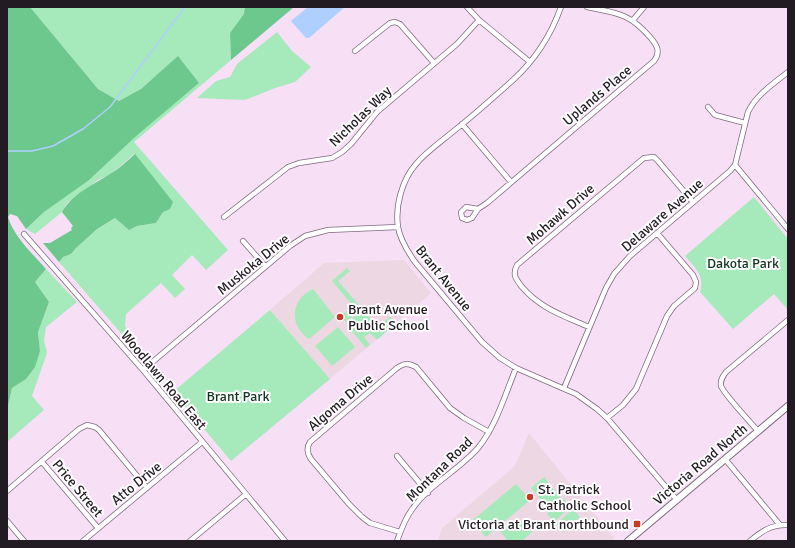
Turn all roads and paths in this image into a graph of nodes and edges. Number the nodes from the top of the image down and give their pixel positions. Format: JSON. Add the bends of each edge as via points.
{"nodes":[{"id":1,"x":466,"y":7,"type":"edge"},
{"id":2,"x":561,"y":7,"type":"edge"},
{"id":3,"x":587,"y":7,"type":"edge"},
{"id":4,"x":644,"y":7,"type":"edge"},
{"id":5,"x":480,"y":20,"type":"junction"},
{"id":6,"x":633,"y":20,"type":"junction"},
{"id":7,"x":355,"y":51,"type":"dead end"},
{"id":8,"x":530,"y":62,"type":"junction"},
{"id":9,"x":434,"y":63,"type":"junction"},
{"id":10,"x":788,"y":72,"type":"edge"},
{"id":11,"x":708,"y":107,"type":"dead end"},
{"id":12,"x":745,"y":123,"type":"junction"},
{"id":13,"x":462,"y":124,"type":"junction"},
{"id":14,"x":735,"y":165,"type":"junction"},
{"id":15,"x":511,"y":182,"type":"junction"},
{"id":16,"x":693,"y":202,"type":"junction"},
{"id":17,"x":478,"y":209,"type":"dead end"},
{"id":18,"x":224,"y":217,"type":"dead end"},
{"id":19,"x":398,"y":227,"type":"junction"},
{"id":20,"x":788,"y":229,"type":"edge"},
{"id":21,"x":657,"y":233,"type":"junction"},
{"id":22,"x":24,"y":234,"type":"dead end"},
{"id":23,"x":243,"y":241,"type":"dead end"},
{"id":24,"x":265,"y":266,"type":"junction"},
{"id":25,"x":788,"y":320,"type":"edge"},
{"id":26,"x":589,"y":327,"type":"junction"},
{"id":27,"x":516,"y":368,"type":"junction"},
{"id":28,"x":143,"y":370,"type":"junction"},
{"id":29,"x":564,"y":388,"type":"junction"},
{"id":30,"x":788,"y":406,"type":"edge"},
{"id":31,"x":607,"y":418,"type":"junction"},
{"id":32,"x":758,"y":431,"type":"junction"},
{"id":33,"x":488,"y":432,"type":"junction"},
{"id":34,"x":202,"y":442,"type":"junction"},
{"id":35,"x":397,"y":456,"type":"dead end"},
{"id":36,"x":725,"y":459,"type":"junction"},
{"id":37,"x":42,"y":462,"type":"junction"},
{"id":38,"x":148,"y":488,"type":"junction"},
{"id":39,"x":7,"y":491,"type":"edge"},
{"id":40,"x":428,"y":493,"type":"junction"},
{"id":41,"x":245,"y":495,"type":"junction"},
{"id":42,"x":676,"y":500,"type":"junction"},
{"id":43,"x":7,"y":521,"type":"edge"},
{"id":44,"x":780,"y":524,"type":"junction"},
{"id":45,"x":788,"y":525,"type":"edge"},
{"id":46,"x":98,"y":528,"type":"junction"},
{"id":47,"x":400,"y":532,"type":"junction"},
{"id":48,"x":24,"y":541,"type":"edge"},
{"id":49,"x":83,"y":541,"type":"edge"},
{"id":50,"x":190,"y":541,"type":"edge"},
{"id":51,"x":285,"y":541,"type":"edge"},
{"id":52,"x":397,"y":541,"type":"edge"},
{"id":53,"x":628,"y":541,"type":"edge"},
{"id":54,"x":750,"y":541,"type":"edge"}],
"edges":[{"from":1,"to":5,"type":"street"},
{"from":2,"to":8,"type":"street","name":"Brant Avenue","via":[[552,29]]},
{"from":3,"to":6,"type":"street","name":"Uplands Place"},
{"from":4,"to":6,"type":"street"},
{"from":5,"to":8,"type":"street"},
{"from":5,"to":9,"type":"street","name":"Nicholas Way"},
{"from":6,"to":15,"type":"street","name":"Uplands Place","via":[[656,44],[658,54],[654,61]]},
{"from":7,"to":9,"type":"street","via":[[390,23],[395,22],[400,24]]},
{"from":8,"to":13,"type":"street","name":"Brant Avenue","via":[[514,80]]},
{"from":9,"to":18,"type":"street","name":"Nicholas Way","via":[[377,112],[342,152],[332,158],[288,167]]},
{"from":10,"to":12,"type":"street","via":[[757,97]]},
{"from":11,"to":12,"type":"street","via":[[716,115]]},
{"from":12,"to":14,"type":"street"},
{"from":13,"to":15,"type":"street"},
{"from":13,"to":19,"type":"street","name":"Brant Avenue","via":[[415,164],[404,183],[399,201]]},
{"from":14,"to":16,"type":"street","name":"Delaware Avenue"},
{"from":14,"to":20,"type":"street"},
{"from":15,"to":17,"type":"street","name":"Uplands Place"},
{"from":16,"to":21,"type":"street","name":"Delaware Avenue"},
{"from":16,"to":26,"type":"street","name":"Mohawk Drive","via":[[654,157],[644,158],[517,265],[514,270],[516,279],[535,300],[555,313]]},
{"from":19,"to":24,"type":"street","name":"Muskoka Drive","via":[[315,232],[290,246]]},
{"from":19,"to":27,"type":"street","name":"Brant Avenue","via":[[405,247],[415,262],[482,342]]},
{"from":21,"to":26,"type":"street","name":"Delaware Avenue","via":[[614,274]]},
{"from":21,"to":31,"type":"street","via":[[693,276],[695,288],[674,306],[667,316],[636,389],[623,405]]},
{"from":22,"to":28,"type":"street","name":"Woodlawn Road East"},
{"from":23,"to":24,"type":"street"},
{"from":24,"to":28,"type":"street","name":"Muskoka Drive"},
{"from":25,"to":32,"type":"street","via":[[726,372],[721,381],[723,390]]},
{"from":26,"to":29,"type":"street","name":"Delaware Avenue"},
{"from":27,"to":29,"type":"street","name":"Brant Avenue"},
{"from":27,"to":33,"type":"street","name":"Montana Road"},
{"from":28,"to":34,"type":"street","name":"Woodlawn Road East"},
{"from":29,"to":31,"type":"street","name":"Brant Avenue","via":[[588,402]]},
{"from":30,"to":32,"type":"main road","name":"Victoria Road North"},
{"from":31,"to":42,"type":"street","name":"Brant Avenue"},
{"from":32,"to":36,"type":"main road","name":"Victoria Road North"},
{"from":33,"to":40,"type":"street","name":"Montana Road","via":[[479,447]]},
{"from":33,"to":47,"type":"street","name":"Algoma Drive","via":[[456,413],[416,367],[404,364],[310,442],[308,454],[355,511],[370,523]]},
{"from":34,"to":38,"type":"street","name":"Atto Drive"},
{"from":34,"to":41,"type":"street","name":"Woodlawn Road East"},
{"from":35,"to":40,"type":"street"},
{"from":36,"to":42,"type":"main road","name":"Victoria Road North"},
{"from":36,"to":44,"type":"street"},
{"from":37,"to":38,"type":"street","via":[[79,429],[91,425],[100,430]]},
{"from":37,"to":39,"type":"street"},
{"from":37,"to":46,"type":"street","name":"Price Street"},
{"from":38,"to":46,"type":"street","name":"Atto Drive"},
{"from":40,"to":47,"type":"street","name":"Montana Road","via":[[413,508]]},
{"from":41,"to":50,"type":"street"},
{"from":41,"to":51,"type":"street","name":"Woodlawn Road East"},
{"from":42,"to":53,"type":"main road","name":"Victoria Road North"},
{"from":43,"to":48,"type":"street"},
{"from":44,"to":45,"type":"street"},
{"from":44,"to":54,"type":"street","via":[[768,528]]},
{"from":46,"to":49,"type":"street","name":"Atto Drive"},
{"from":47,"to":52,"type":"street","name":"Montana Road"}]}
